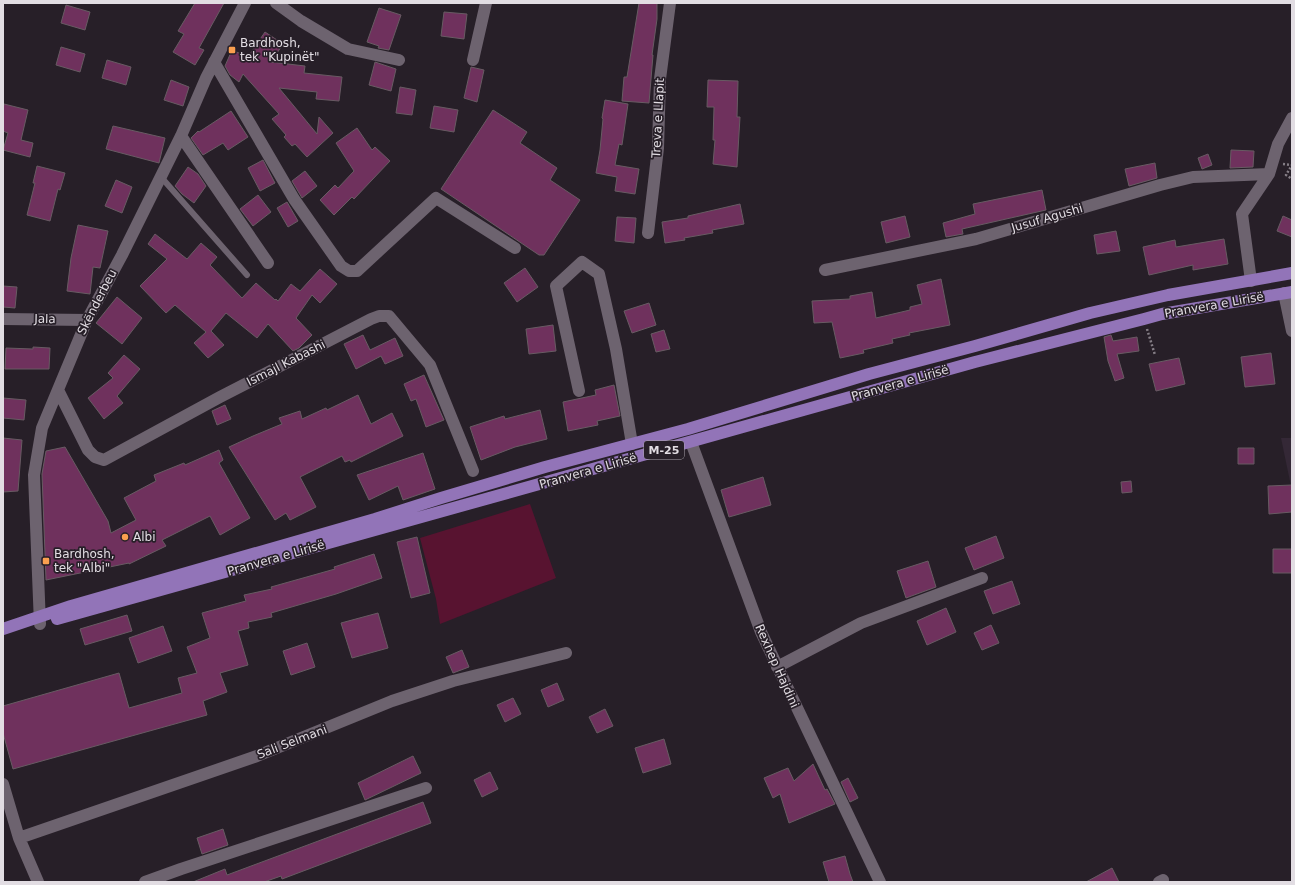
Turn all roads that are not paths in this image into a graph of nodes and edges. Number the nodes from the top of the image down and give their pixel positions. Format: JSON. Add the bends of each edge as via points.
{"nodes":[{"id":1,"x":245,"y":3,"type":"edge"},
{"id":2,"x":276,"y":3,"type":"edge"},
{"id":3,"x":486,"y":3,"type":"edge"},
{"id":4,"x":670,"y":3,"type":"edge"},
{"id":5,"x":399,"y":60,"type":"dead end"},
{"id":6,"x":474,"y":60,"type":"dead end"},
{"id":7,"x":214,"y":62,"type":"junction"},
{"id":8,"x":1292,"y":118,"type":"edge"},
{"id":9,"x":181,"y":136,"type":"junction"},
{"id":10,"x":1269,"y":174,"type":"junction"},
{"id":11,"x":161,"y":177,"type":"junction"},
{"id":12,"x":648,"y":233,"type":"dead end"},
{"id":13,"x":515,"y":248,"type":"dead end"},
{"id":14,"x":268,"y":262,"type":"dead end"},
{"id":15,"x":825,"y":270,"type":"dead end"},
{"id":16,"x":1292,"y":273,"type":"edge"},
{"id":17,"x":247,"y":275,"type":"dead end"},
{"id":18,"x":1251,"y":281,"type":"junction"},
{"id":19,"x":1288,"y":293,"type":"edge"},
{"id":20,"x":3,"y":319,"type":"edge"},
{"id":21,"x":87,"y":320,"type":"junction"},
{"id":22,"x":1292,"y":331,"type":"edge"},
{"id":23,"x":58,"y":390,"type":"junction"},
{"id":24,"x":578,"y":391,"type":"dead end"},
{"id":25,"x":691,"y":442,"type":"junction"},
{"id":26,"x":632,"y":444,"type":"junction"},
{"id":27,"x":473,"y":471,"type":"dead end"},
{"id":28,"x":982,"y":578,"type":"dead end"},
{"id":29,"x":39,"y":621,"type":"junction"},
{"id":30,"x":3,"y":629,"type":"edge"},
{"id":31,"x":3,"y":635,"type":"edge"},
{"id":32,"x":566,"y":653,"type":"dead end"},
{"id":33,"x":777,"y":667,"type":"junction"},
{"id":34,"x":3,"y":784,"type":"edge"},
{"id":35,"x":426,"y":788,"type":"dead end"},
{"id":36,"x":19,"y":838,"type":"junction"},
{"id":37,"x":38,"y":882,"type":"edge"},
{"id":38,"x":145,"y":882,"type":"edge"},
{"id":39,"x":880,"y":882,"type":"edge"}],
"edges":[{"from":1,"to":7,"type":"street","name":"Skënderbeu"},
{"from":2,"to":5,"type":"street","via":[[348,49]]},
{"from":3,"to":6,"type":"street"},
{"from":4,"to":12,"type":"street","name":"Treva e Llapit","via":[[660,79],[658,148]]},
{"from":7,"to":9,"type":"street","name":"Skënderbeu"},
{"from":7,"to":13,"type":"street","via":[[294,199],[341,266],[349,271],[357,271],[436,198]]},
{"from":8,"to":10,"type":"street","via":[[1278,144]]},
{"from":9,"to":11,"type":"street","name":"Skënderbeu"},
{"from":9,"to":14,"type":"street"},
{"from":10,"to":15,"type":"street","name":"Jusuf Agushi","via":[[1193,177],[976,239]]},
{"from":10,"to":18,"type":"street","via":[[1242,214]]},
{"from":11,"to":17,"type":"lane"},
{"from":11,"to":21,"type":"street","name":"Skënderbeu"},
{"from":16,"to":18,"type":"main road","name":"Pranvera e Lirisë"},
{"from":18,"to":26,"type":"main road","name":"Pranvera e Lirisë","via":[[1168,295],[1090,313],[869,374]]},
{"from":19,"to":22,"type":"street"},
{"from":19,"to":25,"type":"main road","name":"Pranvera e Lirisë","number":"M-25","via":[[1162,314],[975,362]]},
{"from":20,"to":21,"type":"street","name":"Jala"},
{"from":21,"to":23,"type":"street","name":"Skënderbeu"},
{"from":23,"to":27,"type":"street","name":"Ismajl Kabashi","via":[[88,450],[95,458],[104,460],[371,319],[389,316],[430,365]]},
{"from":23,"to":29,"type":"street","name":"Skënderbeu","via":[[42,428],[34,475]]},
{"from":24,"to":26,"type":"street","name":"Pranvera e Lirisë","via":[[556,286],[582,262],[599,274],[616,348]]},
{"from":25,"to":29,"type":"main road","name":"Pranvera e Lirisë","number":"M-25"},
{"from":25,"to":33,"type":"street","name":"Rexhep Hajdini","via":[[761,632]]},
{"from":26,"to":29,"type":"main road","name":"Pranvera e Lirisë","via":[[71,606]]},
{"from":28,"to":33,"type":"street","via":[[861,623]]},
{"from":29,"to":30,"type":"main road","name":"Pranvera e Lirisë","number":"M-25"},
{"from":29,"to":31,"type":"main road","name":"Pranvera e Lirisë","number":"M-25"},
{"from":32,"to":36,"type":"street","name":"Sali Selmani","via":[[452,680],[392,701],[250,758]]},
{"from":33,"to":39,"type":"street","name":"Rexhep Hajdini"},
{"from":34,"to":36,"type":"street"},
{"from":35,"to":38,"type":"street"},
{"from":36,"to":37,"type":"street"}]}
